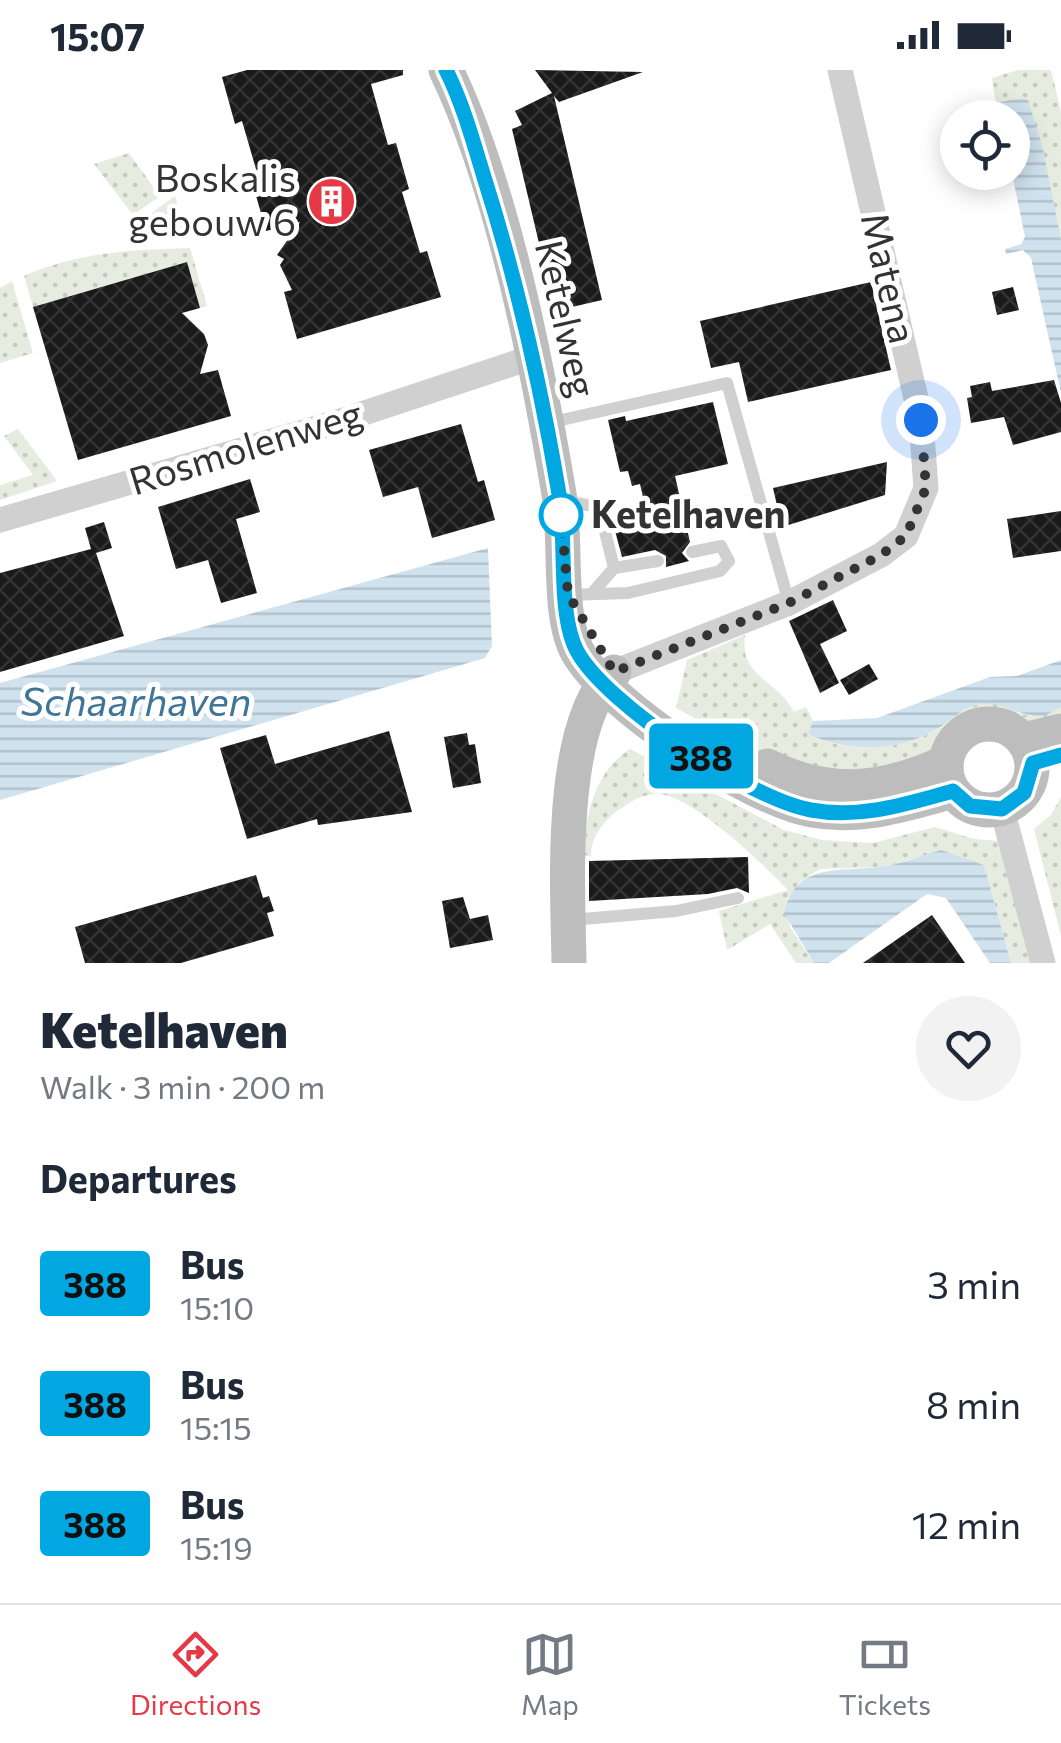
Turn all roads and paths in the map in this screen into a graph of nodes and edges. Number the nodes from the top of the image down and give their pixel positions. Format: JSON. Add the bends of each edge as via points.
{"nodes":[{"id":1,"x":446,"y":70,"type":"edge"},
{"id":2,"x":840,"y":70,"type":"edge"},
{"id":3,"x":533,"y":358,"type":"junction"},
{"id":4,"x":546,"y":423,"type":"junction"},
{"id":5,"x":560,"y":500,"type":"junction"},
{"id":6,"x":0,"y":520,"type":"edge"},
{"id":7,"x":692,"y":552,"type":"dead end"},
{"id":8,"x":658,"y":561,"type":"dead end"},
{"id":9,"x":614,"y":568,"type":"junction"},
{"id":10,"x":581,"y":593,"type":"junction"},
{"id":11,"x":789,"y":603,"type":"junction"},
{"id":12,"x":607,"y":678,"type":"junction"},
{"id":13,"x":1061,"y":732,"type":"edge"},
{"id":14,"x":1039,"y":753,"type":"edge"},
{"id":15,"x":949,"y":776,"type":"junction"},
{"id":16,"x":1002,"y":809,"type":"junction"},
{"id":17,"x":738,"y":898,"type":"dead end"},
{"id":18,"x":569,"y":920,"type":"junction"},
{"id":19,"x":569,"y":963,"type":"edge"},
{"id":20,"x":1044,"y":963,"type":"edge"}],
"edges":[{"from":1,"to":3,"type":"street","name":"Ketelweg","via":[[498,221]]},
{"from":2,"to":11,"type":"street","name":"Matena","via":[[921,420],[926,488],[906,536]]},
{"from":3,"to":4,"type":"street","name":"Ketelweg"},
{"from":3,"to":6,"type":"street","name":"Rosmolenweg"},
{"from":4,"to":5,"type":"street","name":"Ketelweg"},
{"from":4,"to":11,"type":"lane","via":[[727,383]]},
{"from":5,"to":9,"type":"lane","via":[[599,507]]},
{"from":5,"to":10,"type":"street","name":"Ketelweg"},
{"from":7,"to":10,"type":"lane","via":[[721,546],[729,560],[720,571],[628,593]]},
{"from":8,"to":9,"type":"lane"},
{"from":9,"to":10,"type":"lane"},
{"from":10,"to":12,"type":"street"},
{"from":11,"to":12,"type":"street"},
{"from":12,"to":15,"type":"street","via":[[654,730],[808,810],[872,812]]},
{"from":12,"to":18,"type":"street","via":[[587,714],[567,821]]},
{"from":13,"to":14,"type":"street"},
{"from":14,"to":15,"type":"street","via":[[1003,725],[977,725],[956,738]]},
{"from":14,"to":16,"type":"street","via":[[1024,793]]},
{"from":15,"to":16,"type":"street","via":[[970,806]]},
{"from":16,"to":20,"type":"street"},
{"from":17,"to":18,"type":"lane"},
{"from":18,"to":19,"type":"street"}]}
